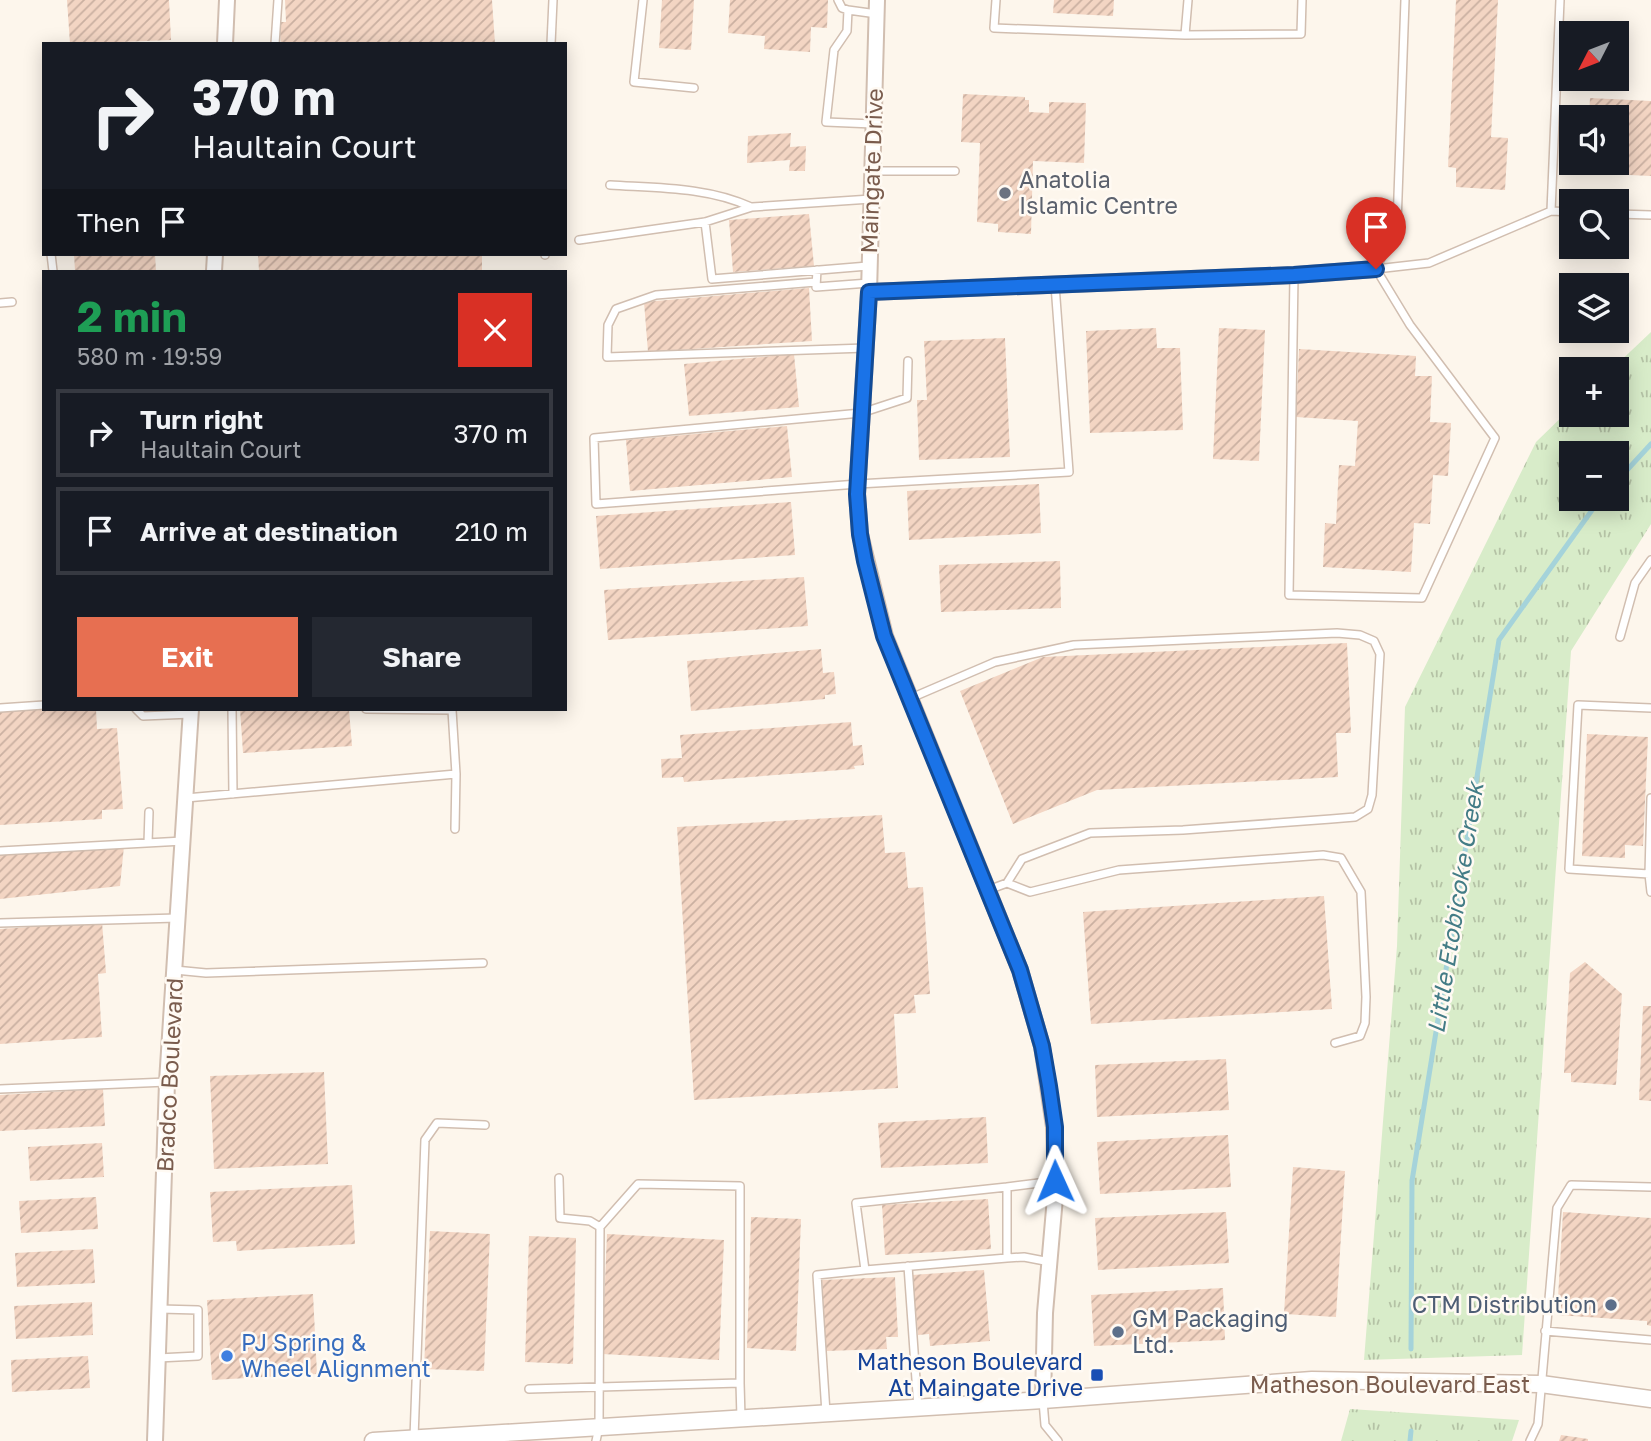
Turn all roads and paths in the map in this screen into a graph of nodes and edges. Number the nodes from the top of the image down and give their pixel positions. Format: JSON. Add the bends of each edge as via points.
{"nodes":[{"id":1,"x":227,"y":0,"type":"edge"},
{"id":2,"x":278,"y":0,"type":"edge"},
{"id":3,"x":553,"y":0,"type":"edge"},
{"id":4,"x":643,"y":0,"type":"edge"},
{"id":5,"x":838,"y":0,"type":"edge"},
{"id":6,"x":996,"y":0,"type":"edge"},
{"id":7,"x":1188,"y":0,"type":"edge"},
{"id":8,"x":1302,"y":0,"type":"edge"},
{"id":9,"x":1405,"y":0,"type":"edge"},
{"id":10,"x":1560,"y":0,"type":"edge"},
{"id":11,"x":877,"y":7,"type":"edge"},
{"id":12,"x":848,"y":10,"type":"junction"},
{"id":13,"x":1185,"y":34,"type":"junction"},
{"id":14,"x":225,"y":42,"type":"edge"},
{"id":15,"x":275,"y":42,"type":"edge"},
{"id":16,"x":551,"y":42,"type":"edge"},
{"id":17,"x":694,"y":88,"type":"dead end"},
{"id":18,"x":874,"y":124,"type":"junction"},
{"id":19,"x":873,"y":171,"type":"junction"},
{"id":20,"x":955,"y":171,"type":"dead end"},
{"id":21,"x":610,"y":186,"type":"dead end"},
{"id":22,"x":871,"y":199,"type":"junction"},
{"id":23,"x":752,"y":207,"type":"junction"},
{"id":24,"x":1551,"y":212,"type":"junction"},
{"id":25,"x":1559,"y":212,"type":"edge"},
{"id":26,"x":1629,"y":214,"type":"edge"},
{"id":27,"x":1651,"y":215,"type":"edge"},
{"id":28,"x":705,"y":222,"type":"junction"},
{"id":29,"x":579,"y":240,"type":"dead end"},
{"id":30,"x":868,"y":266,"type":"junction"},
{"id":31,"x":1376,"y":269,"type":"junction"},
{"id":32,"x":817,"y":270,"type":"junction"},
{"id":33,"x":1294,"y":275,"type":"junction"},
{"id":34,"x":816,"y":282,"type":"junction"},
{"id":35,"x":1055,"y":284,"type":"junction"},
{"id":36,"x":869,"y":288,"type":"junction"},
{"id":37,"x":12,"y":302,"type":"dead end"},
{"id":38,"x":0,"y":303,"type":"edge"},
{"id":39,"x":866,"y":348,"type":"junction"},
{"id":40,"x":908,"y":361,"type":"dead end"},
{"id":41,"x":861,"y":413,"type":"junction"},
{"id":42,"x":858,"y":484,"type":"junction"},
{"id":43,"x":1651,"y":560,"type":"edge"},
{"id":44,"x":1620,"y":637,"type":"dead end"},
{"id":45,"x":911,"y":698,"type":"junction"},
{"id":46,"x":42,"y":705,"type":"edge"},
{"id":47,"x":0,"y":708,"type":"edge"},
{"id":48,"x":1651,"y":708,"type":"edge"},
{"id":49,"x":138,"y":711,"type":"edge"},
{"id":50,"x":191,"y":711,"type":"edge"},
{"id":51,"x":232,"y":711,"type":"edge"},
{"id":52,"x":452,"y":711,"type":"edge"},
{"id":53,"x":456,"y":774,"type":"junction"},
{"id":54,"x":233,"y":794,"type":"junction"},
{"id":55,"x":186,"y":798,"type":"junction"},
{"id":56,"x":1651,"y":798,"type":"edge"},
{"id":57,"x":149,"y":812,"type":"dead end"},
{"id":58,"x":454,"y":829,"type":"dead end"},
{"id":59,"x":183,"y":841,"type":"junction"},
{"id":60,"x":148,"y":843,"type":"junction"},
{"id":61,"x":0,"y":845,"type":"edge"},
{"id":62,"x":0,"y":850,"type":"edge"},
{"id":63,"x":10,"y":850,"type":"junction"},
{"id":64,"x":1649,"y":874,"type":"junction"},
{"id":65,"x":1007,"y":883,"type":"junction"},
{"id":66,"x":988,"y":890,"type":"junction"},
{"id":67,"x":1651,"y":892,"type":"edge"},
{"id":68,"x":178,"y":918,"type":"junction"},
{"id":69,"x":0,"y":923,"type":"edge"},
{"id":70,"x":483,"y":963,"type":"dead end"},
{"id":71,"x":176,"y":970,"type":"junction"},
{"id":72,"x":1335,"y":1043,"type":"dead end"},
{"id":73,"x":167,"y":1082,"type":"junction"},
{"id":74,"x":0,"y":1089,"type":"edge"},
{"id":75,"x":485,"y":1125,"type":"dead end"},
{"id":76,"x":559,"y":1178,"type":"dead end"},
{"id":77,"x":1055,"y":1181,"type":"junction"},
{"id":78,"x":1007,"y":1187,"type":"junction"},
{"id":79,"x":1651,"y":1187,"type":"edge"},
{"id":80,"x":600,"y":1227,"type":"junction"},
{"id":81,"x":1007,"y":1258,"type":"junction"},
{"id":82,"x":1050,"y":1262,"type":"junction"},
{"id":83,"x":908,"y":1266,"type":"junction"},
{"id":84,"x":864,"y":1270,"type":"junction"},
{"id":85,"x":159,"y":1309,"type":"junction"},
{"id":86,"x":1545,"y":1331,"type":"junction"},
{"id":87,"x":1651,"y":1340,"type":"edge"},
{"id":88,"x":158,"y":1358,"type":"junction"},
{"id":89,"x":740,"y":1383,"type":"junction"},
{"id":90,"x":1541,"y":1384,"type":"junction"},
{"id":91,"x":599,"y":1387,"type":"junction"},
{"id":92,"x":529,"y":1389,"type":"dead end"},
{"id":93,"x":1651,"y":1399,"type":"edge"},
{"id":94,"x":1043,"y":1400,"type":"junction"},
{"id":95,"x":918,"y":1408,"type":"junction"},
{"id":96,"x":826,"y":1413,"type":"junction"},
{"id":97,"x":741,"y":1419,"type":"junction"},
{"id":98,"x":598,"y":1434,"type":"edge"},
{"id":99,"x":537,"y":1436,"type":"edge"},
{"id":100,"x":476,"y":1437,"type":"edge"},
{"id":101,"x":414,"y":1438,"type":"junction"},
{"id":102,"x":155,"y":1441,"type":"edge"},
{"id":103,"x":373,"y":1441,"type":"edge"},
{"id":104,"x":1058,"y":1441,"type":"edge"},
{"id":105,"x":1530,"y":1441,"type":"edge"}],
"edges":[{"from":1,"to":14,"type":"street"},
{"from":2,"to":15,"type":"lane"},
{"from":3,"to":16,"type":"lane"},
{"from":4,"to":17,"type":"lane","via":[[634,82]]},
{"from":5,"to":12,"type":"lane"},
{"from":6,"to":13,"type":"lane","via":[[995,28]]},
{"from":7,"to":13,"type":"lane"},
{"from":8,"to":13,"type":"lane","via":[[1301,34]]},
{"from":9,"to":31,"type":"lane","via":[[1397,224]]},
{"from":10,"to":24,"type":"lane"},
{"from":11,"to":12,"type":"lane"},
{"from":11,"to":18,"type":"street","name":"Maingate Drive"},
{"from":12,"to":18,"type":"lane","via":[[847,32],[834,50],[826,122]]},
{"from":18,"to":19,"type":"street","name":"Maingate Drive"},
{"from":19,"to":20,"type":"lane"},
{"from":19,"to":22,"type":"street","name":"Maingate Drive"},
{"from":21,"to":23,"type":"lane","via":[[688,190]]},
{"from":22,"to":23,"type":"lane"},
{"from":22,"to":30,"type":"street","name":"Maingate Drive"},
{"from":23,"to":28,"type":"lane"},
{"from":24,"to":25,"type":"lane"},
{"from":24,"to":31,"type":"lane","via":[[1429,263]]},
{"from":26,"to":27,"type":"lane"},
{"from":28,"to":29,"type":"lane"},
{"from":28,"to":32,"type":"lane","via":[[712,279]]},
{"from":30,"to":32,"type":"lane"},
{"from":30,"to":36,"type":"street","name":"Maingate Drive"},
{"from":31,"to":33,"type":"street"},
{"from":31,"to":33,"type":"lane","via":[[1410,325],[1495,438],[1422,598],[1289,595]]},
{"from":32,"to":34,"type":"lane"},
{"from":33,"to":35,"type":"street"},
{"from":34,"to":36,"type":"lane","via":[[816,287]]},
{"from":34,"to":39,"type":"lane","via":[[656,295],[616,309],[608,325],[607,358]]},
{"from":35,"to":36,"type":"street"},
{"from":35,"to":42,"type":"lane","via":[[1069,472]]},
{"from":36,"to":39,"type":"street","name":"Maingate Drive"},
{"from":37,"to":38,"type":"lane"},
{"from":39,"to":41,"type":"street","name":"Maingate Drive"},
{"from":40,"to":41,"type":"lane","via":[[907,398]]},
{"from":41,"to":42,"type":"street","name":"Maingate Drive"},
{"from":41,"to":42,"type":"lane","via":[[594,438],[596,505]]},
{"from":42,"to":45,"type":"street","name":"Maingate Drive","via":[[860,534],[871,587],[884,636]]},
{"from":43,"to":44,"type":"lane","via":[[1635,583]]},
{"from":45,"to":65,"type":"lane","via":[[995,662],[1074,645],[1337,633],[1374,641],[1380,654],[1368,809],[1355,817],[1090,833],[1022,859]]},
{"from":45,"to":66,"type":"street","name":"Maingate Drive"},
{"from":46,"to":47,"type":"lane"},
{"from":48,"to":64,"type":"lane","via":[[1578,705],[1569,869]]},
{"from":49,"to":50,"type":"lane","via":[[143,716]]},
{"from":50,"to":55,"type":"street","name":"Bradco Boulevard"},
{"from":51,"to":54,"type":"lane"},
{"from":52,"to":53,"type":"lane"},
{"from":53,"to":54,"type":"lane"},
{"from":53,"to":58,"type":"lane"},
{"from":54,"to":55,"type":"lane"},
{"from":55,"to":59,"type":"street","name":"Bradco Boulevard"},
{"from":56,"to":64,"type":"lane"},
{"from":57,"to":60,"type":"lane"},
{"from":59,"to":60,"type":"lane"},
{"from":59,"to":68,"type":"street","name":"Bradco Boulevard"},
{"from":60,"to":63,"type":"lane"},
{"from":61,"to":63,"type":"lane"},
{"from":62,"to":63,"type":"lane"},
{"from":64,"to":67,"type":"lane"},
{"from":65,"to":66,"type":"lane"},
{"from":65,"to":72,"type":"lane","via":[[1030,892],[1119,870],[1323,855],[1342,858],[1361,892],[1366,997],[1360,1036]]},
{"from":66,"to":77,"type":"street","name":"Maingate Drive","via":[[1020,970],[1042,1046],[1055,1127]]},
{"from":68,"to":69,"type":"lane"},
{"from":68,"to":71,"type":"street","name":"Bradco Boulevard"},
{"from":70,"to":71,"type":"lane","via":[[206,973]]},
{"from":71,"to":73,"type":"street","name":"Bradco Boulevard"},
{"from":73,"to":74,"type":"lane"},
{"from":73,"to":85,"type":"street","name":"Bradco Boulevard"},
{"from":75,"to":101,"type":"lane","via":[[437,1123],[425,1140]]},
{"from":76,"to":80,"type":"lane","via":[[560,1218],[590,1221]]},
{"from":77,"to":78,"type":"lane"},
{"from":77,"to":82,"type":"street","name":"Maingate Drive"},
{"from":78,"to":81,"type":"lane"},
{"from":78,"to":84,"type":"lane","via":[[856,1203]]},
{"from":79,"to":86,"type":"lane","via":[[1571,1185],[1557,1208]]},
{"from":80,"to":89,"type":"lane","via":[[638,1184],[740,1186]]},
{"from":80,"to":91,"type":"lane"},
{"from":81,"to":82,"type":"lane"},
{"from":81,"to":83,"type":"lane"},
{"from":82,"to":94,"type":"street","name":"Maingate Drive"},
{"from":83,"to":84,"type":"lane"},
{"from":83,"to":95,"type":"lane"},
{"from":84,"to":96,"type":"lane","via":[[817,1275]]},
{"from":85,"to":88,"type":"street","name":"Bradco Boulevard"},
{"from":85,"to":88,"type":"lane","via":[[198,1310],[198,1356]]},
{"from":86,"to":87,"type":"lane"},
{"from":86,"to":90,"type":"lane"},
{"from":88,"to":102,"type":"street","name":"Bradco Boulevard"},
{"from":89,"to":91,"type":"lane"},
{"from":89,"to":97,"type":"lane"},
{"from":90,"to":93,"type":"street","name":"Matheson Boulevard East"},
{"from":90,"to":94,"type":"street","name":"Matheson Boulevard East","via":[[1312,1380]]},
{"from":90,"to":105,"type":"lane","via":[[1538,1424]]},
{"from":91,"to":92,"type":"lane"},
{"from":91,"to":98,"type":"lane"},
{"from":94,"to":95,"type":"street","name":"Matheson Boulevard East"},
{"from":94,"to":104,"type":"lane","via":[[1045,1425]]},
{"from":95,"to":96,"type":"street","name":"Matheson Boulevard East"},
{"from":96,"to":97,"type":"street","name":"Matheson Boulevard East"},
{"from":97,"to":98,"type":"street","name":"Matheson Boulevard East"},
{"from":98,"to":99,"type":"street","name":"Matheson Boulevard East"},
{"from":99,"to":100,"type":"street","name":"Matheson Boulevard East"},
{"from":100,"to":101,"type":"street","name":"Matheson Boulevard East"},
{"from":101,"to":103,"type":"street","name":"Matheson Boulevard East"}]}
